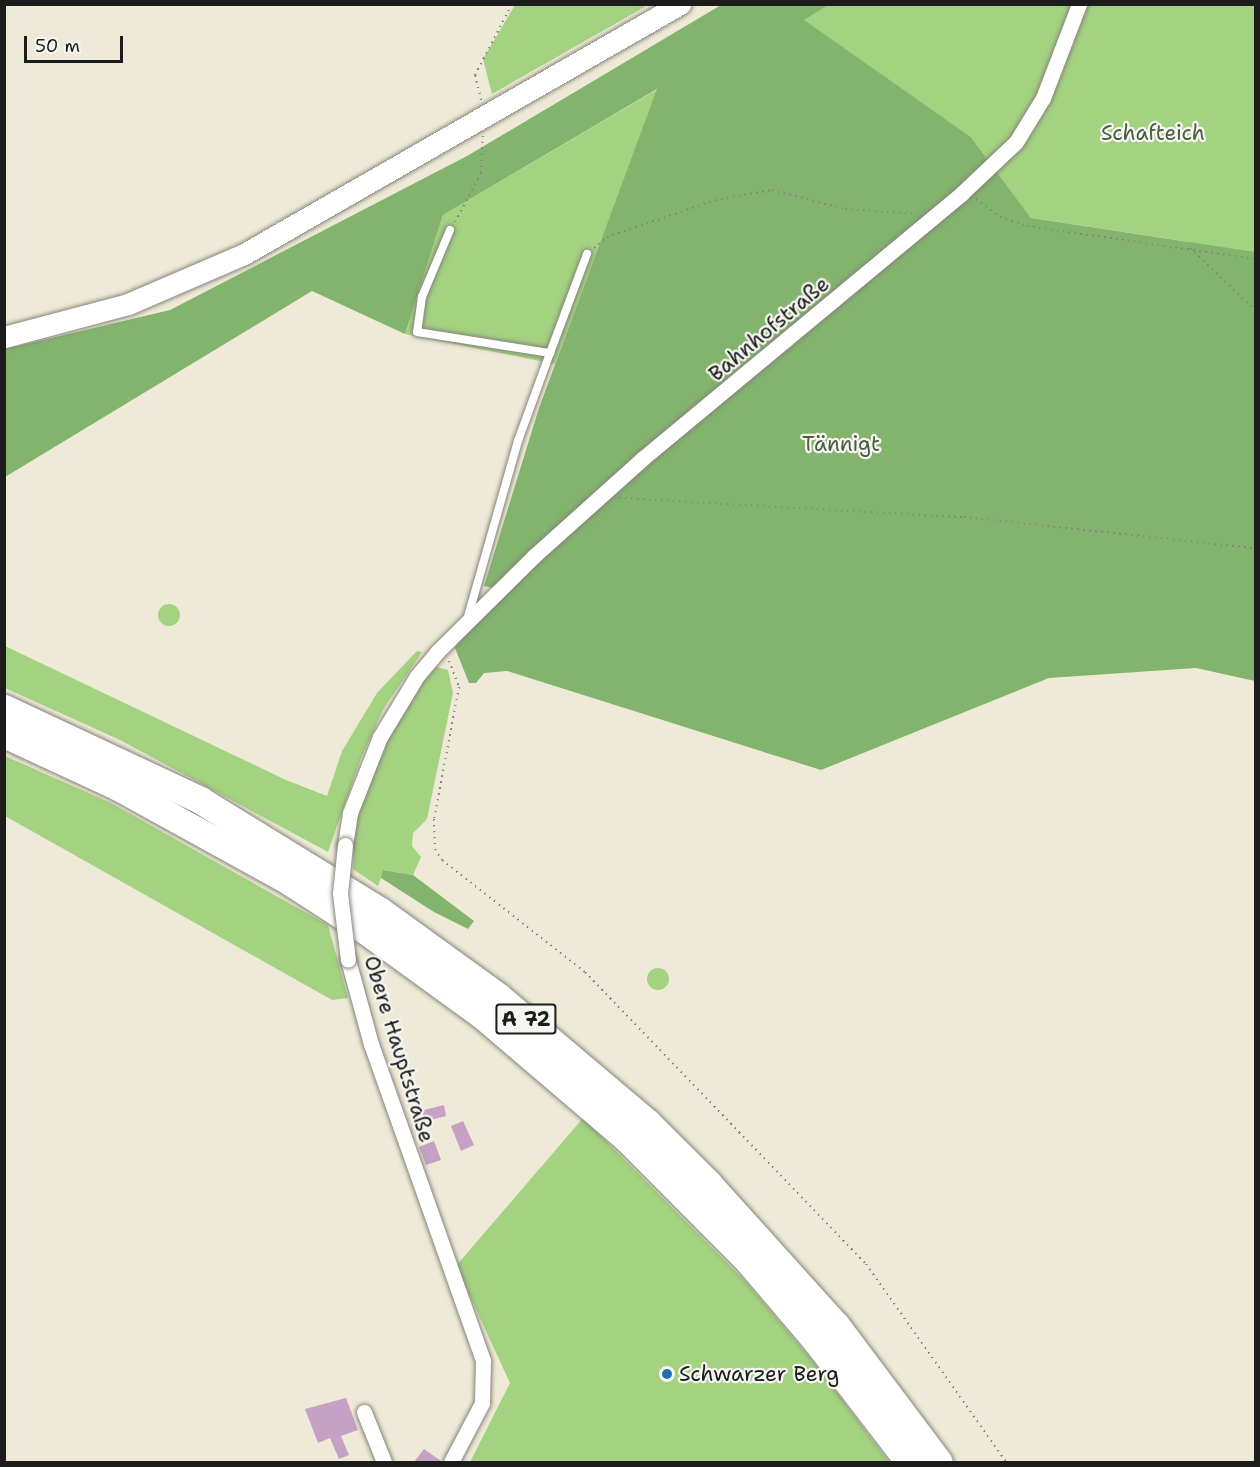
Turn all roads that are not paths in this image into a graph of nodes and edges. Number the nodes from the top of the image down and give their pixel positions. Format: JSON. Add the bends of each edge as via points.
{"nodes":[{"id":1,"x":680,"y":4,"type":"edge"},
{"id":2,"x":1079,"y":4,"type":"edge"},
{"id":3,"x":450,"y":230,"type":"road end"},
{"id":4,"x":587,"y":254,"type":"road end"},
{"id":5,"x":4,"y":337,"type":"edge"},
{"id":6,"x":550,"y":353,"type":"junction"},
{"id":7,"x":465,"y":627,"type":"junction"},
{"id":8,"x":438,"y":651,"type":"joint"},
{"id":9,"x":4,"y":708,"type":"edge"},
{"id":10,"x":4,"y":734,"type":"edge"},
{"id":11,"x":364,"y":1412,"type":"dead end"},
{"id":12,"x":384,"y":1462,"type":"edge"},
{"id":13,"x":451,"y":1462,"type":"edge"},
{"id":14,"x":909,"y":1462,"type":"edge"},
{"id":15,"x":939,"y":1462,"type":"edge"}],
"edges":[{"from":1,"to":5,"type":"main road","via":[[222,265],[128,304]]},
{"from":2,"to":7,"type":"street","name":"Bahnhofstraße","via":[[1043,98],[1016,142],[936,215],[599,497]]},
{"from":3,"to":6,"type":"lane","via":[[422,297],[417,332]]},
{"from":4,"to":6,"type":"lane"},
{"from":6,"to":7,"type":"lane","via":[[518,441]]},
{"from":7,"to":8,"type":"street","name":"Bahnhofstraße"},
{"from":8,"to":13,"type":"street","name":"Obere Hauptstraße","bridge":true,"via":[[417,676],[380,737],[350,813],[340,893],[348,960],[371,1044],[483,1361],[482,1402]]},
{"from":9,"to":15,"type":"highway","number":"A 72","via":[[201,800],[379,910],[507,1004],[648,1123],[715,1191],[836,1325]]},
{"from":10,"to":14,"type":"highway","number":"A 72","via":[[128,792],[282,877],[366,931],[483,1016],[627,1139],[741,1254],[824,1350]]},
{"from":11,"to":12,"type":"street"}]}
